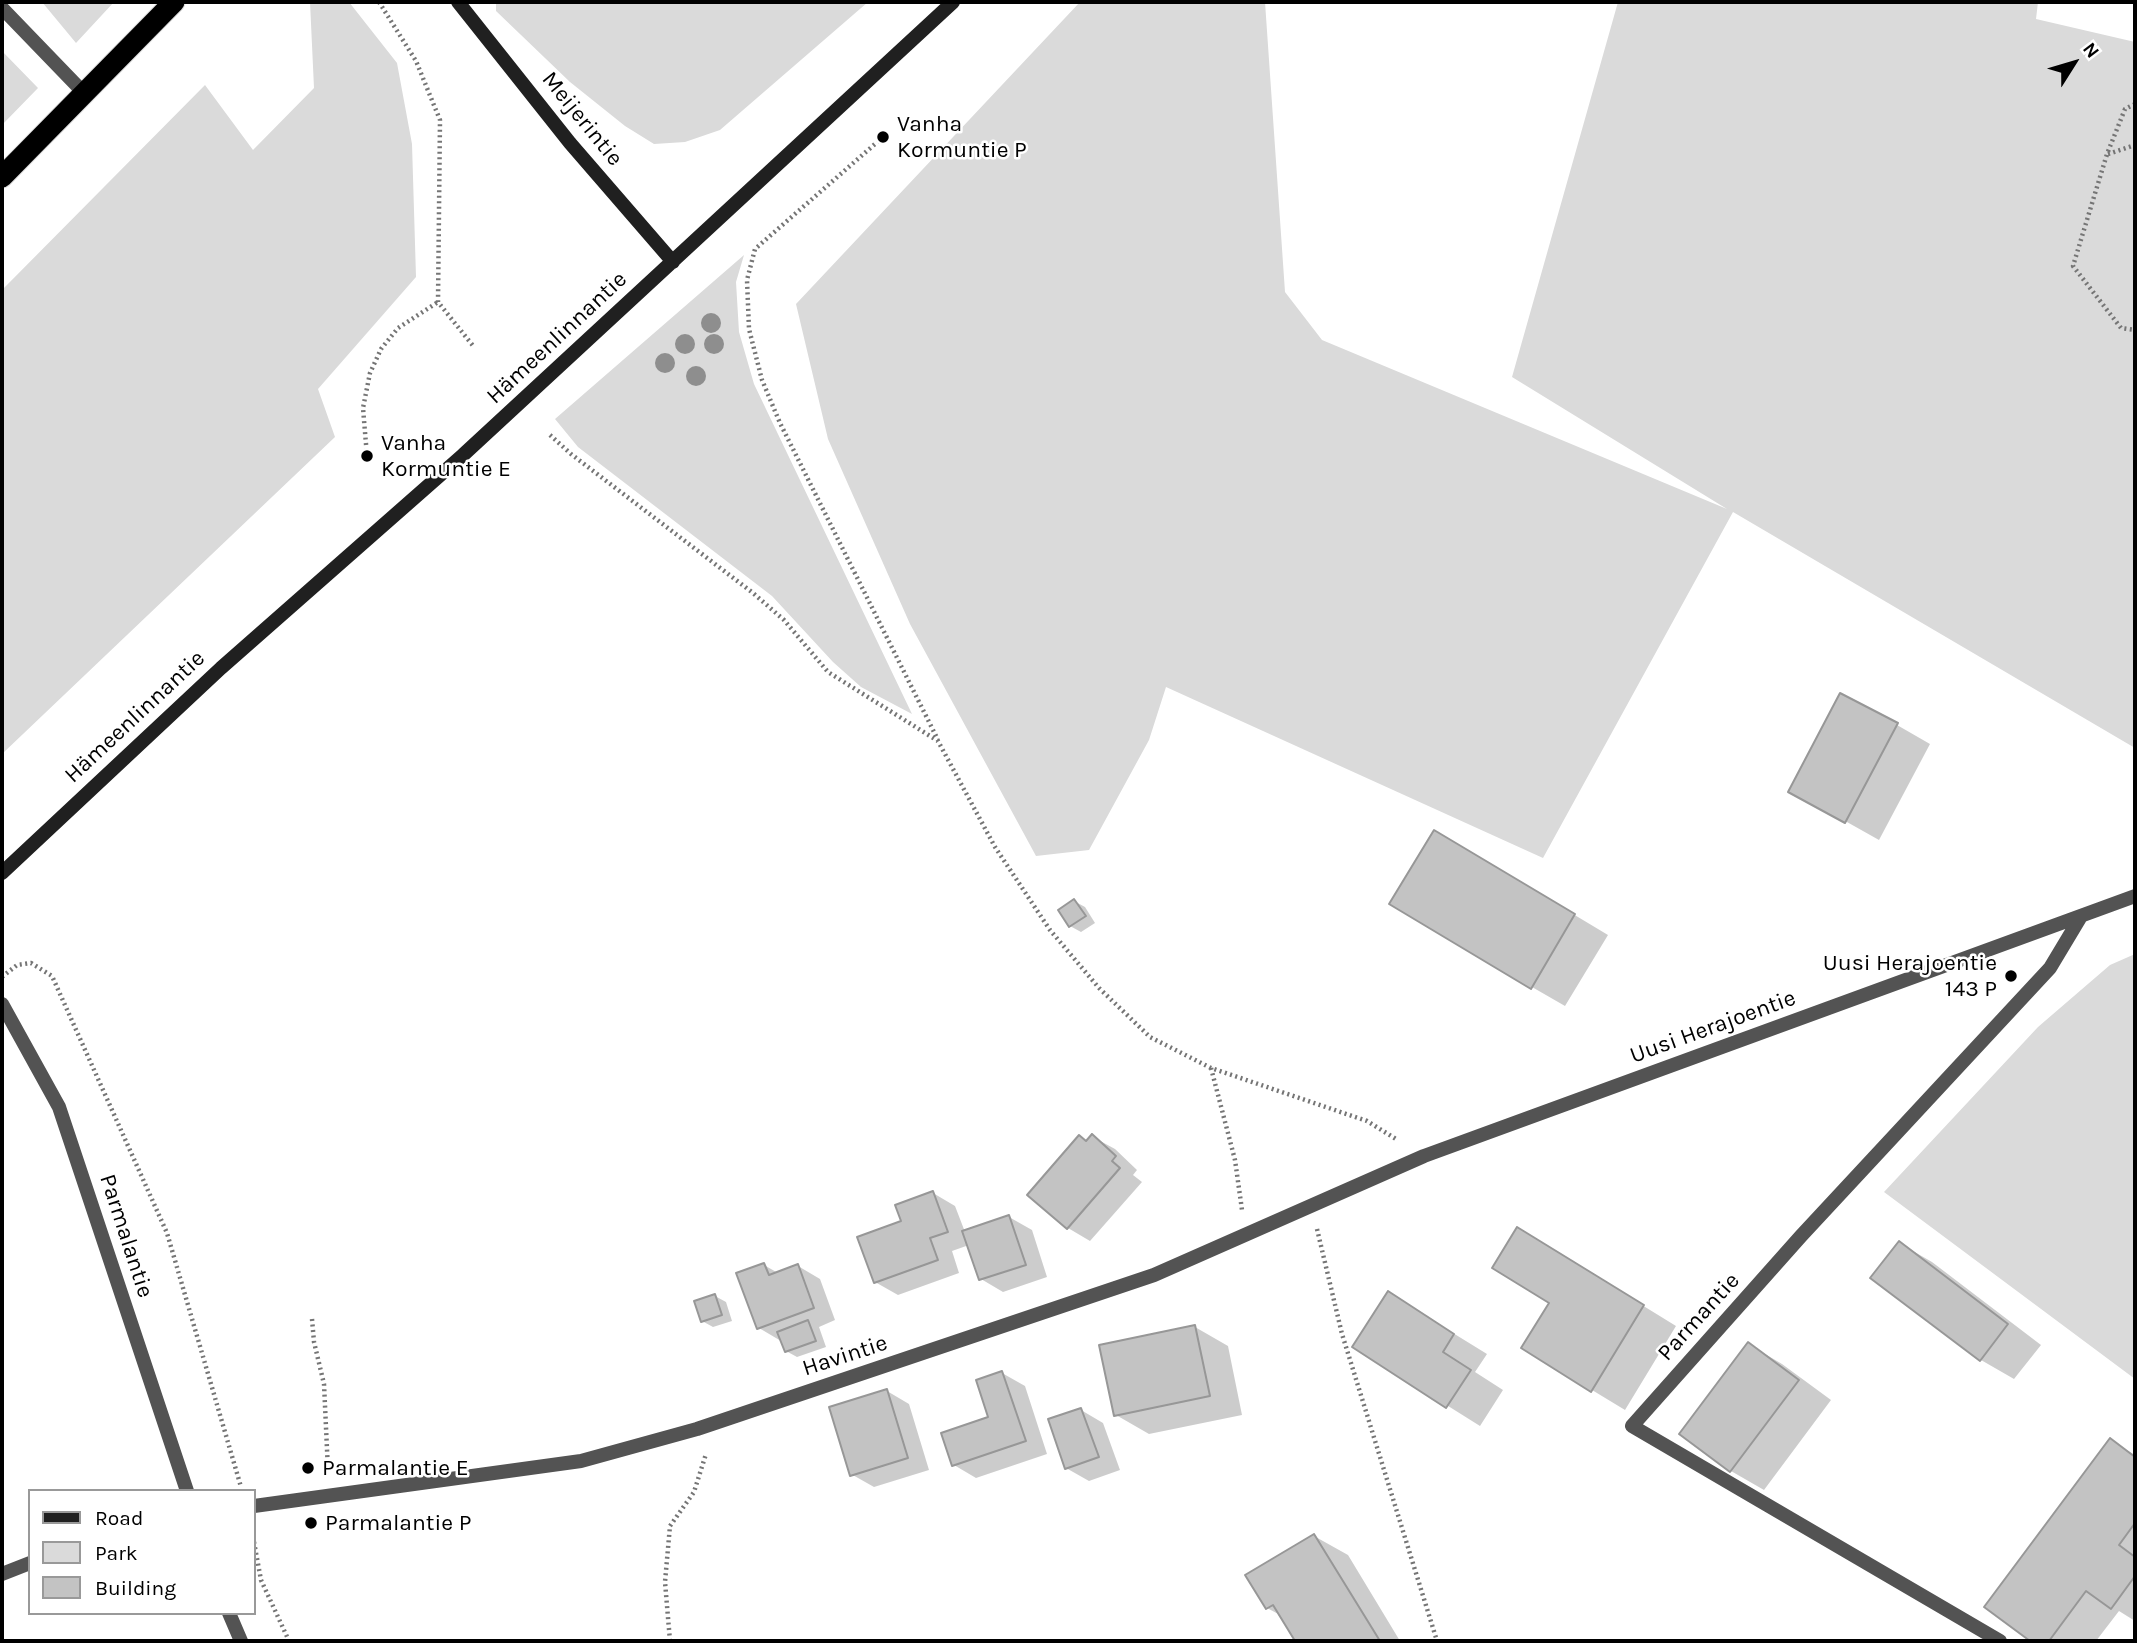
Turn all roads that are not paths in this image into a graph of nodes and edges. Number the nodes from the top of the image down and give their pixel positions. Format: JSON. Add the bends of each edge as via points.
{"nodes":[{"id":1,"x":174,"y":2,"type":"edge"},
{"id":2,"x":458,"y":2,"type":"edge"},
{"id":3,"x":953,"y":2,"type":"edge"},
{"id":4,"x":2,"y":8,"type":"edge"},
{"id":5,"x":84,"y":93,"type":"junction"},
{"id":6,"x":2,"y":177,"type":"edge"},
{"id":7,"x":673,"y":262,"type":"junction"},
{"id":8,"x":2,"y":873,"type":"edge"},
{"id":9,"x":2135,"y":896,"type":"edge"},
{"id":10,"x":2080,"y":918,"type":"junction"},
{"id":11,"x":2,"y":1004,"type":"edge"},
{"id":12,"x":1424,"y":1156,"type":"joint"},
{"id":13,"x":186,"y":1489,"type":"edge"},
{"id":14,"x":256,"y":1506,"type":"edge"},
{"id":15,"x":28,"y":1564,"type":"edge"},
{"id":16,"x":2,"y":1574,"type":"edge"},
{"id":17,"x":230,"y":1615,"type":"edge"},
{"id":18,"x":241,"y":1641,"type":"edge"},
{"id":19,"x":2000,"y":1641,"type":"edge"}],
"edges":[{"from":1,"to":5,"type":"highway"},
{"from":2,"to":7,"type":"main road","name":"Meijerintie","via":[[570,143]]},
{"from":3,"to":7,"type":"main road","name":"Hämeenlinnantie"},
{"from":4,"to":5,"type":"street"},
{"from":5,"to":6,"type":"highway"},
{"from":7,"to":8,"type":"main road","name":"Hämeenlinnantie","via":[[463,455],[220,668]]},
{"from":9,"to":10,"type":"street","name":"Uusi Herajoentie"},
{"from":10,"to":12,"type":"street","name":"Uusi Herajoentie"},
{"from":10,"to":19,"type":"street","name":"Parmantie","via":[[2050,968],[1632,1426]]},
{"from":11,"to":13,"type":"street","name":"Parmalantie","via":[[60,1107]]},
{"from":12,"to":14,"type":"street","name":"Havintie","via":[[1154,1275],[715,1423],[581,1461]]},
{"from":15,"to":16,"type":"street"},
{"from":17,"to":18,"type":"street"}]}
